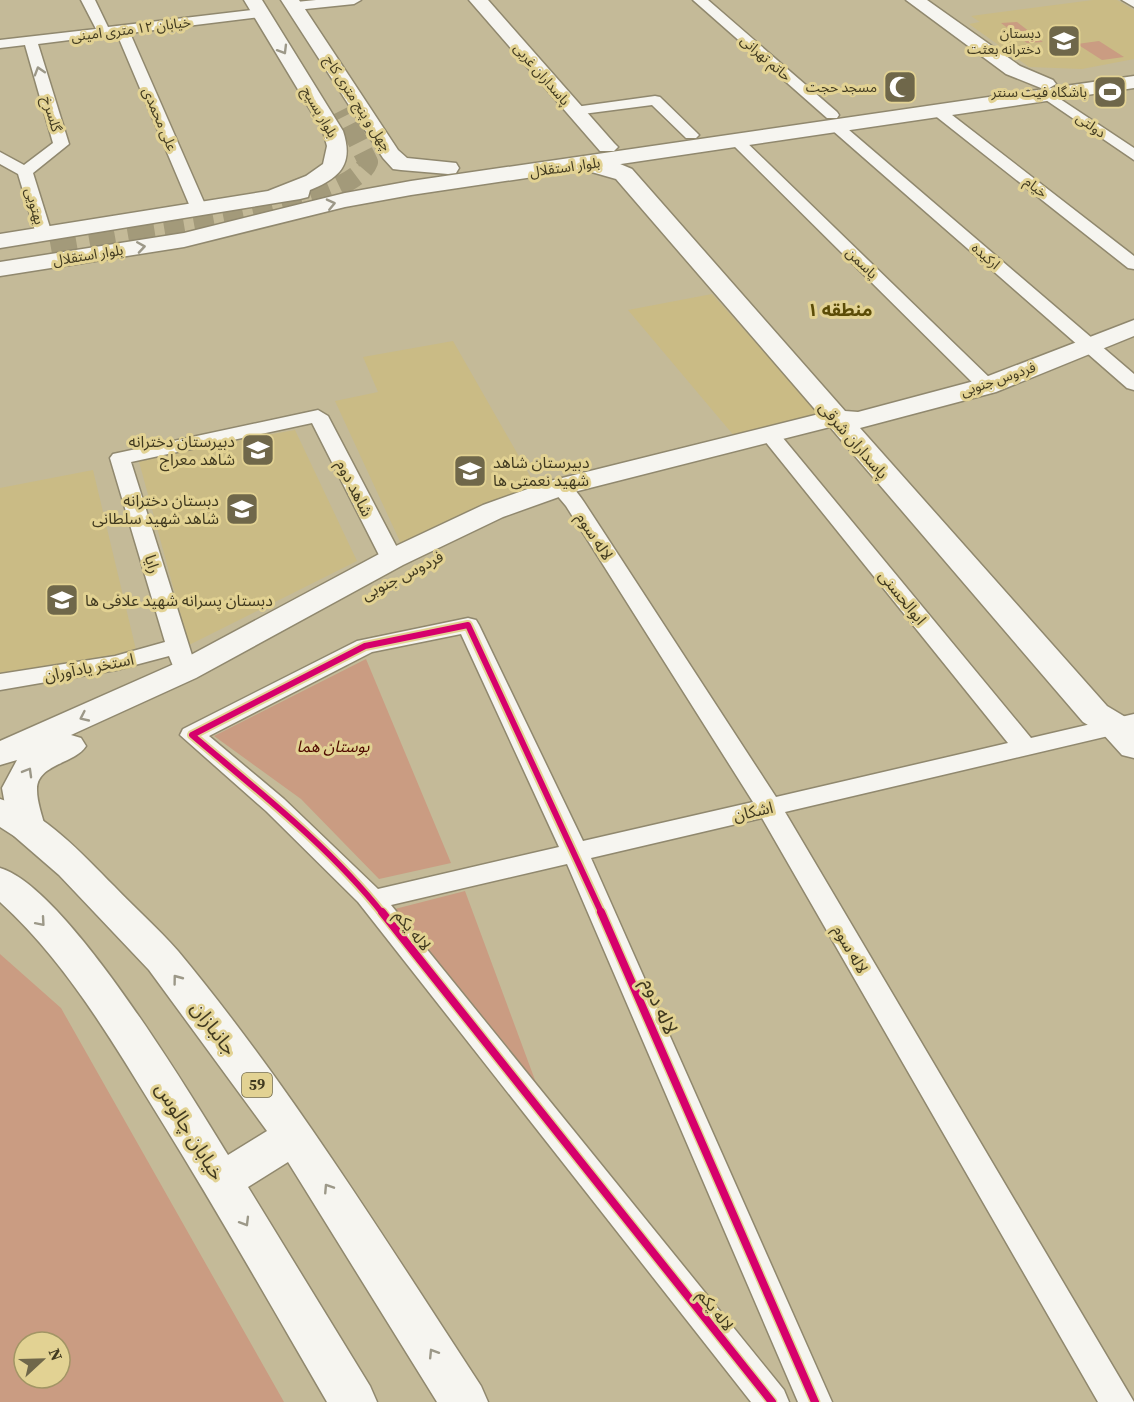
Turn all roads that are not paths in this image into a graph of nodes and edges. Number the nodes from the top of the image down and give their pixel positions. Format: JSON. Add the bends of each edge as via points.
{"nodes":[{"id":1,"x":88,"y":0,"type":"edge"},
{"id":2,"x":354,"y":0,"type":"edge"},
{"id":3,"x":478,"y":0,"type":"edge"},
{"id":4,"x":700,"y":0,"type":"edge"},
{"id":5,"x":915,"y":0,"type":"edge"},
{"id":6,"x":1129,"y":0,"type":"edge"},
{"id":7,"x":293,"y":3,"type":"edge"},
{"id":8,"x":1134,"y":3,"type":"edge"},
{"id":9,"x":263,"y":4,"type":"edge"},
{"id":10,"x":122,"y":30,"type":"junction"},
{"id":11,"x":104,"y":32,"type":"junction"},
{"id":12,"x":30,"y":40,"type":"junction"},
{"id":13,"x":0,"y":44,"type":"edge"},
{"id":14,"x":1134,"y":70,"type":"edge"},
{"id":15,"x":1016,"y":79,"type":"junction"},
{"id":16,"x":1134,"y":82,"type":"edge"},
{"id":17,"x":1047,"y":89,"type":"junction"},
{"id":18,"x":341,"y":111,"type":"junction"},
{"id":19,"x":575,"y":111,"type":"junction"},
{"id":20,"x":938,"y":111,"type":"junction"},
{"id":21,"x":834,"y":121,"type":"junction"},
{"id":22,"x":691,"y":135,"type":"junction"},
{"id":23,"x":737,"y":141,"type":"junction"},
{"id":24,"x":659,"y":153,"type":"junction"},
{"id":25,"x":598,"y":155,"type":"junction"},
{"id":26,"x":1134,"y":155,"type":"edge"},
{"id":27,"x":0,"y":157,"type":"edge"},
{"id":28,"x":448,"y":168,"type":"junction"},
{"id":29,"x":26,"y":172,"type":"junction"},
{"id":30,"x":632,"y":173,"type":"junction"},
{"id":31,"x":272,"y":197,"type":"junction"},
{"id":32,"x":199,"y":209,"type":"junction"},
{"id":33,"x":0,"y":241,"type":"edge"},
{"id":34,"x":47,"y":241,"type":"junction"},
{"id":35,"x":0,"y":255,"type":"edge"},
{"id":36,"x":1134,"y":264,"type":"edge"},
{"id":37,"x":0,"y":269,"type":"edge"},
{"id":38,"x":1134,"y":327,"type":"edge"},
{"id":39,"x":1088,"y":345,"type":"junction"},
{"id":40,"x":1134,"y":384,"type":"edge"},
{"id":41,"x":987,"y":386,"type":"junction"},
{"id":42,"x":846,"y":422,"type":"junction"},
{"id":43,"x":777,"y":441,"type":"junction"},
{"id":44,"x":120,"y":458,"type":"joint"},
{"id":45,"x":567,"y":494,"type":"junction"},
{"id":46,"x":392,"y":559,"type":"junction"},
{"id":47,"x":468,"y":625,"type":"joint"},
{"id":48,"x":181,"y":658,"type":"junction"},
{"id":49,"x":0,"y":682,"type":"edge"},
{"id":50,"x":1128,"y":732,"type":"edge"},
{"id":51,"x":1025,"y":747,"type":"junction"},
{"id":52,"x":0,"y":754,"type":"edge"},
{"id":53,"x":769,"y":807,"type":"junction"},
{"id":54,"x":13,"y":819,"type":"edge"},
{"id":55,"x":575,"y":852,"type":"junction"},
{"id":56,"x":0,"y":881,"type":"edge"},
{"id":57,"x":372,"y":900,"type":"junction"},
{"id":58,"x":295,"y":1136,"type":"junction"},
{"id":59,"x":221,"y":1181,"type":"junction"},
{"id":60,"x":352,"y":1402,"type":"edge"},
{"id":61,"x":464,"y":1402,"type":"edge"},
{"id":62,"x":772,"y":1402,"type":"edge"},
{"id":63,"x":815,"y":1402,"type":"edge"},
{"id":64,"x":1117,"y":1402,"type":"edge"}],
"edges":[{"from":1,"to":11,"type":"street"},
{"from":2,"to":7,"type":"street"},
{"from":3,"to":19,"type":"main road","name":"پاسداران غربی"},
{"from":4,"to":21,"type":"street","name":"حاتم تهرانی"},
{"from":5,"to":15,"type":"main road"},
{"from":6,"to":8,"type":"street"},
{"from":7,"to":18,"type":"main road","name":"چهل و پنج متری کاج"},
{"from":9,"to":10,"type":"street","name":"خیابان ۱۲ متری امینی"},
{"from":9,"to":18,"type":"main road","name":"بلوار بسیج"},
{"from":10,"to":11,"type":"street","name":"خیابان ۱۲ متری امینی"},
{"from":10,"to":32,"type":"street","name":"علی محمدی"},
{"from":11,"to":12,"type":"street","name":"خیابان ۱۲ متری امینی"},
{"from":12,"to":13,"type":"street","name":"خیابان ۱۲ متری امینی"},
{"from":29,"to":12,"type":"street","name":"گلسرخ","one_way":true,"via":[[61,144]]},
{"from":14,"to":17,"type":"main road","name":"بلوار استقلال"},
{"from":15,"to":17,"type":"main road","name":"بلوار استقلال"},
{"from":15,"to":21,"type":"main road","name":"بلوار استقلال"},
{"from":16,"to":17,"type":"main road","name":"بلوار استقلال"},
{"from":17,"to":20,"type":"main road","name":"بلوار استقلال"},
{"from":17,"to":26,"type":"street","name":"دولتی"},
{"from":18,"to":28,"type":"main road","name":"چهل و پنج متری کاج","via":[[401,164]]},
{"from":18,"to":31,"type":"main road","name":"بلوار بسیج","via":[[336,164],[316,179]]},
{"from":19,"to":22,"type":"street","via":[[656,100]]},
{"from":19,"to":25,"type":"main road","name":"پاسداران غربی"},
{"from":20,"to":21,"type":"main road","name":"بلوار استقلال"},
{"from":20,"to":36,"type":"street","name":"خیام"},
{"from":21,"to":22,"type":"main road","name":"بلوار استقلال"},
{"from":21,"to":23,"type":"main road","name":"بلوار استقلال"},
{"from":21,"to":39,"type":"street","name":"ارکیده"},
{"from":22,"to":25,"type":"main road","name":"بلوار استقلال"},
{"from":23,"to":24,"type":"main road","name":"بلوار استقلال"},
{"from":23,"to":41,"type":"street","name":"یاسمن"},
{"from":24,"to":25,"type":"main road","name":"بلوار استقلال"},
{"from":24,"to":30,"type":"main road"},
{"from":25,"to":28,"type":"main road","name":"بلوار استقلال"},
{"from":25,"to":30,"type":"main road","via":[[605,166]]},
{"from":37,"to":25,"type":"main road","name":"بلوار استقلال","one_way":true,"via":[[184,240],[345,200]]},
{"from":27,"to":29,"type":"street","name":"بهتویی"},
{"from":28,"to":31,"type":"main road","name":"بلوار استقلال"},
{"from":29,"to":34,"type":"street","name":"بهتویی"},
{"from":30,"to":42,"type":"main road","name":"پاسداران شرقی"},
{"from":31,"to":32,"type":"main road","name":"بلوار استقلال"},
{"from":32,"to":34,"type":"main road","name":"بلوار استقلال"},
{"from":33,"to":34,"type":"main road","name":"بلوار استقلال"},
{"from":34,"to":35,"type":"main road"},
{"from":38,"to":39,"type":"main road","name":"فردوس جنوبی"},
{"from":39,"to":40,"type":"street","name":"ارکیده"},
{"from":39,"to":41,"type":"main road","name":"فردوس جنوبی"},
{"from":41,"to":42,"type":"main road","name":"فردوس جنوبی"},
{"from":42,"to":43,"type":"main road","name":"فردوس جنوبی"},
{"from":42,"to":50,"type":"main road","name":"پاسداران شرقی","via":[[1095,714]]},
{"from":43,"to":45,"type":"main road","name":"فردوس جنوبی"},
{"from":43,"to":51,"type":"street","name":"ابوالحسنی"},
{"from":44,"to":46,"type":"street","name":"شاهد دوم","via":[[318,416]]},
{"from":44,"to":48,"type":"street","name":"رایا"},
{"from":45,"to":46,"type":"main road","name":"فردوس جنوبی","via":[[493,511]]},
{"from":45,"to":53,"type":"street","name":"لاله سوم"},
{"from":54,"to":45,"type":"main road","name":"فردوس جنوبی","one_way":true,"via":[[19,788],[32,763],[163,701],[443,553],[509,525]]},
{"from":46,"to":48,"type":"main road","name":"فردوس جنوبی"},
{"from":47,"to":55,"type":"street","name":"لاله دوم"},
{"from":47,"to":57,"type":"street","name":"لاله یکم","via":[[365,646],[192,735],[275,806]]},
{"from":48,"to":49,"type":"street","name":"استخر یادآوران","via":[[116,663]]},
{"from":48,"to":52,"type":"main road","name":"فردوس جنوبی","one_way":true},
{"from":50,"to":51,"type":"street","name":"اشکان"},
{"from":51,"to":53,"type":"street","name":"اشکان"},
{"from":53,"to":55,"type":"street","name":"اشکان"},
{"from":53,"to":64,"type":"street","name":"لاله سوم"},
{"from":58,"to":54,"type":"main road","name":"جانبازان","number":"59","one_way":true,"via":[[164,960],[72,867]]},
{"from":55,"to":57,"type":"street","name":"اشکان"},
{"from":55,"to":63,"type":"street","name":"لاله دوم"},
{"from":56,"to":59,"type":"main road","name":"خیابان چالوس","one_way":true,"via":[[20,897],[101,992]]},
{"from":57,"to":62,"type":"street","name":"لاله یکم"},
{"from":58,"to":59,"type":"main road"},
{"from":61,"to":58,"type":"main road","name":"جانبازان","number":"59","one_way":true},
{"from":59,"to":60,"type":"main road","name":"خیابان چالوس","one_way":true}]}
